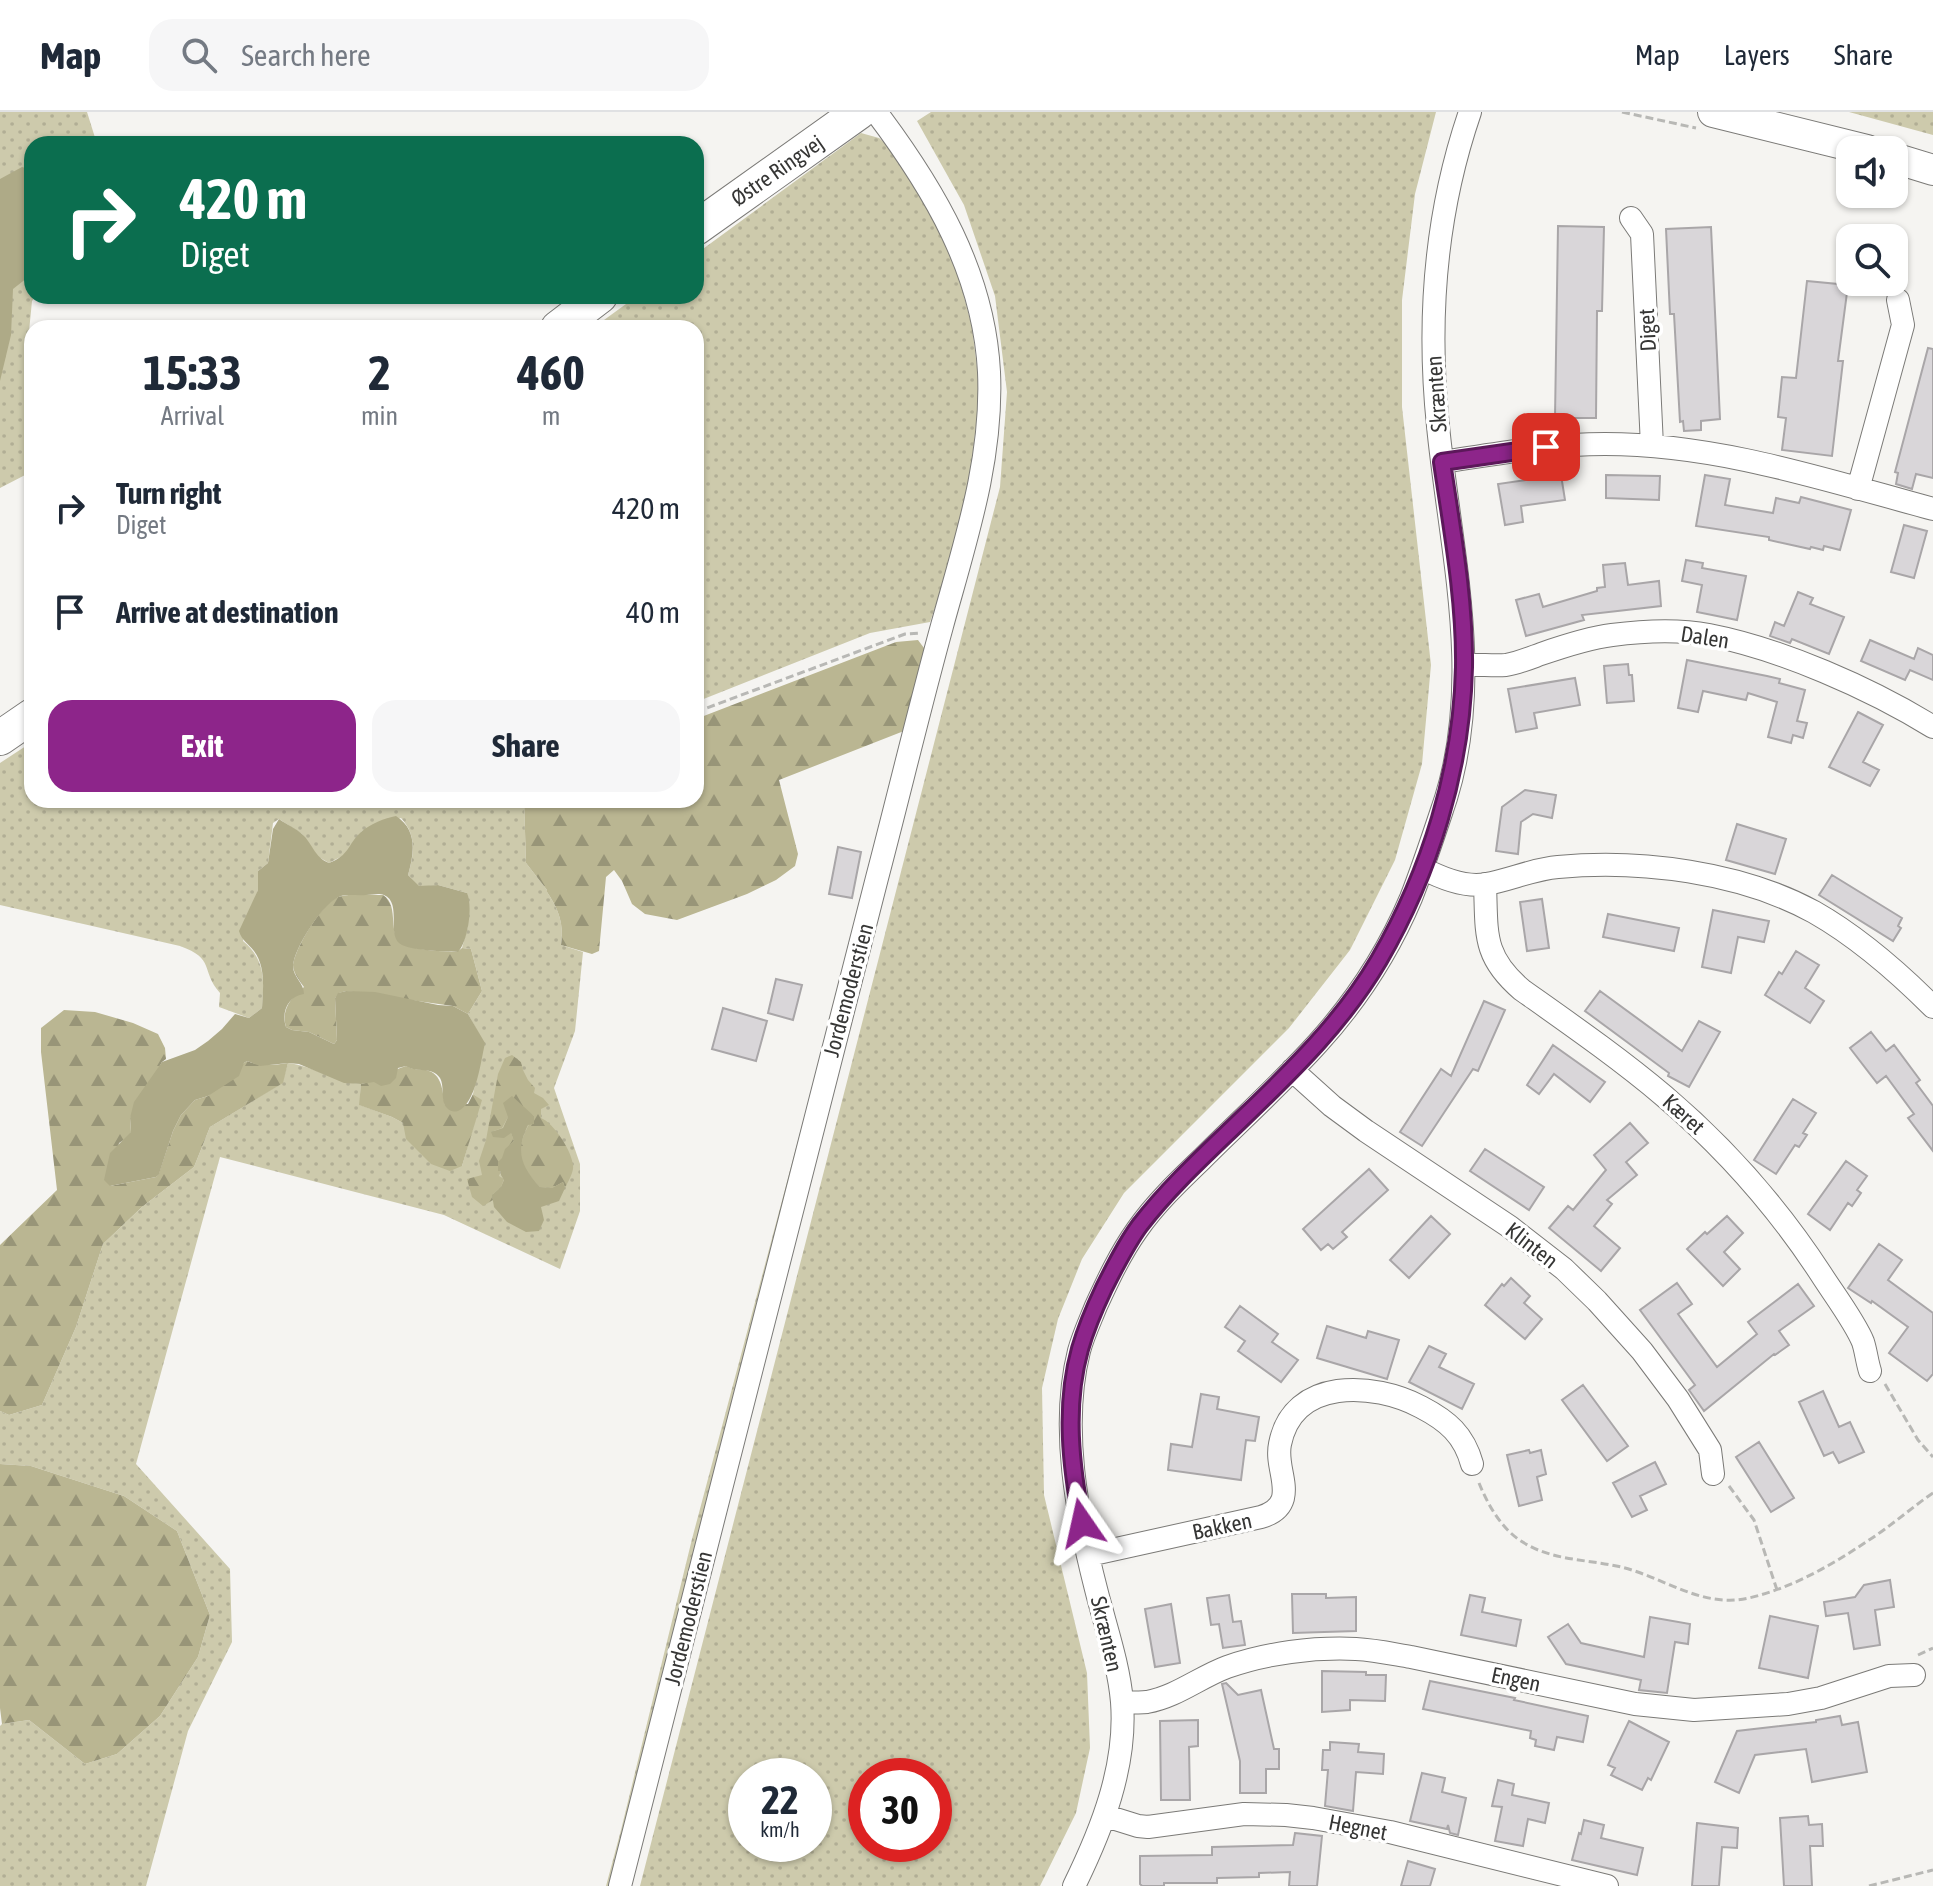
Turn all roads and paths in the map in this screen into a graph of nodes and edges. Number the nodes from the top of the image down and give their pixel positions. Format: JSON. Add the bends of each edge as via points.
{"nodes":[{"id":1,"x":859,"y":112,"type":"edge"},
{"id":2,"x":876,"y":112,"type":"edge"},
{"id":3,"x":1470,"y":112,"type":"edge"},
{"id":4,"x":1713,"y":112,"type":"edge"},
{"id":5,"x":1836,"y":142,"type":"edge"},
{"id":6,"x":1908,"y":162,"type":"edge"},
{"id":7,"x":1933,"y":170,"type":"edge"},
{"id":8,"x":1631,"y":218,"type":"dead end"},
{"id":9,"x":704,"y":222,"type":"edge"},
{"id":10,"x":1898,"y":300,"type":"dead end"},
{"id":11,"x":590,"y":304,"type":"edge"},
{"id":12,"x":568,"y":320,"type":"edge"},
{"id":13,"x":1652,"y":446,"type":"junction"},
{"id":14,"x":1442,"y":462,"type":"junction"},
{"id":15,"x":1858,"y":489,"type":"junction"},
{"id":16,"x":1933,"y":509,"type":"edge"},
{"id":17,"x":940,"y":633,"type":"junction"},
{"id":18,"x":1464,"y":665,"type":"junction"},
{"id":19,"x":704,"y":709,"type":"edge"},
{"id":20,"x":24,"y":722,"type":"edge"},
{"id":21,"x":1933,"y":727,"type":"edge"},
{"id":22,"x":0,"y":738,"type":"edge"},
{"id":23,"x":1422,"y":868,"type":"junction"},
{"id":24,"x":1485,"y":884,"type":"junction"},
{"id":25,"x":1933,"y":1007,"type":"edge"},
{"id":26,"x":1292,"y":1070,"type":"junction"},
{"id":27,"x":1870,"y":1371,"type":"joint"},
{"id":28,"x":1933,"y":1457,"type":"edge"},
{"id":29,"x":1472,"y":1464,"type":"joint"},
{"id":30,"x":1713,"y":1474,"type":"joint"},
{"id":31,"x":1933,"y":1493,"type":"edge"},
{"id":32,"x":1089,"y":1555,"type":"junction"},
{"id":33,"x":1777,"y":1590,"type":"junction"},
{"id":34,"x":1914,"y":1675,"type":"dead end"},
{"id":35,"x":1122,"y":1702,"type":"junction"},
{"id":36,"x":1106,"y":1816,"type":"junction"},
{"id":37,"x":1933,"y":1870,"type":"edge"},
{"id":38,"x":620,"y":1886,"type":"edge"},
{"id":39,"x":1074,"y":1886,"type":"edge"},
{"id":40,"x":1607,"y":1886,"type":"edge"},
{"id":41,"x":1869,"y":1886,"type":"edge"}],
"edges":[{"from":1,"to":9,"type":"main road","name":"Østre Ringvej"},
{"from":2,"to":17,"type":"street","name":"Jordemoderstien","via":[[946,219],[971,281],[985,340],[989,401],[983,469]]},
{"from":3,"to":14,"type":"street","name":"Skrænten","via":[[1440,226],[1435,281],[1434,382]]},
{"from":4,"to":5,"type":"street"},
{"from":6,"to":7,"type":"street"},
{"from":8,"to":13,"type":"street","name":"Diget","via":[[1642,234]]},
{"from":10,"to":15,"type":"street","via":[[1903,325]]},
{"from":11,"to":12,"type":"main road"},
{"from":13,"to":14,"type":"street","via":[[1569,445]]},
{"from":13,"to":15,"type":"street","via":[[1773,465]]},
{"from":14,"to":18,"type":"street","name":"Skrænten"},
{"from":15,"to":16,"type":"street"},
{"from":17,"to":19,"type":"path","via":[[905,634]]},
{"from":17,"to":38,"type":"street","name":"Jordemoderstien"},
{"from":18,"to":21,"type":"street","name":"Dalen","via":[[1508,665],[1609,635],[1707,635],[1847,681]]},
{"from":18,"to":23,"type":"street","name":"Skrænten","via":[[1455,760]]},
{"from":20,"to":22,"type":"main road"},
{"from":23,"to":24,"type":"street","via":[[1466,885]]},
{"from":23,"to":26,"type":"street","name":"Skrænten","via":[[1403,914],[1355,998]]},
{"from":24,"to":25,"type":"street","via":[[1554,867],[1595,864],[1728,880],[1812,911],[1898,972]]},
{"from":24,"to":27,"type":"street","name":"Kæret","via":[[1488,940],[1507,978],[1664,1096],[1743,1173],[1809,1255],[1862,1340]]},
{"from":26,"to":30,"type":"street","name":"Klinten","via":[[1366,1131],[1564,1269],[1642,1351],[1678,1399],[1710,1450]]},
{"from":26,"to":32,"type":"street","name":"Skrænten","via":[[1139,1227],[1092,1316],[1079,1350],[1071,1428],[1076,1493]]},
{"from":27,"to":28,"type":"path","via":[[1888,1387]]},
{"from":29,"to":32,"type":"street","name":"Bakken","via":[[1460,1436],[1418,1405],[1370,1390],[1332,1392],[1303,1404],[1286,1424],[1278,1457],[1284,1494],[1275,1511]]},
{"from":29,"to":33,"type":"path","via":[[1502,1523],[1548,1555],[1623,1567],[1717,1599],[1745,1599]]},
{"from":30,"to":33,"type":"path","via":[[1730,1487],[1754,1520]]},
{"from":31,"to":33,"type":"path","via":[[1825,1568]]},
{"from":32,"to":35,"type":"street","name":"Skrænten"},
{"from":34,"to":35,"type":"street","name":"Engen","via":[[1889,1676],[1788,1704],[1694,1710],[1635,1704],[1400,1655],[1331,1649],[1239,1663],[1155,1700]]},
{"from":35,"to":36,"type":"street","name":"Skrænten","via":[[1117,1770]]},
{"from":36,"to":39,"type":"street","name":"Skrænten"},
{"from":36,"to":40,"type":"street","name":"Hegnet","via":[[1148,1827],[1244,1814],[1313,1818]]},
{"from":37,"to":41,"type":"path"}]}
